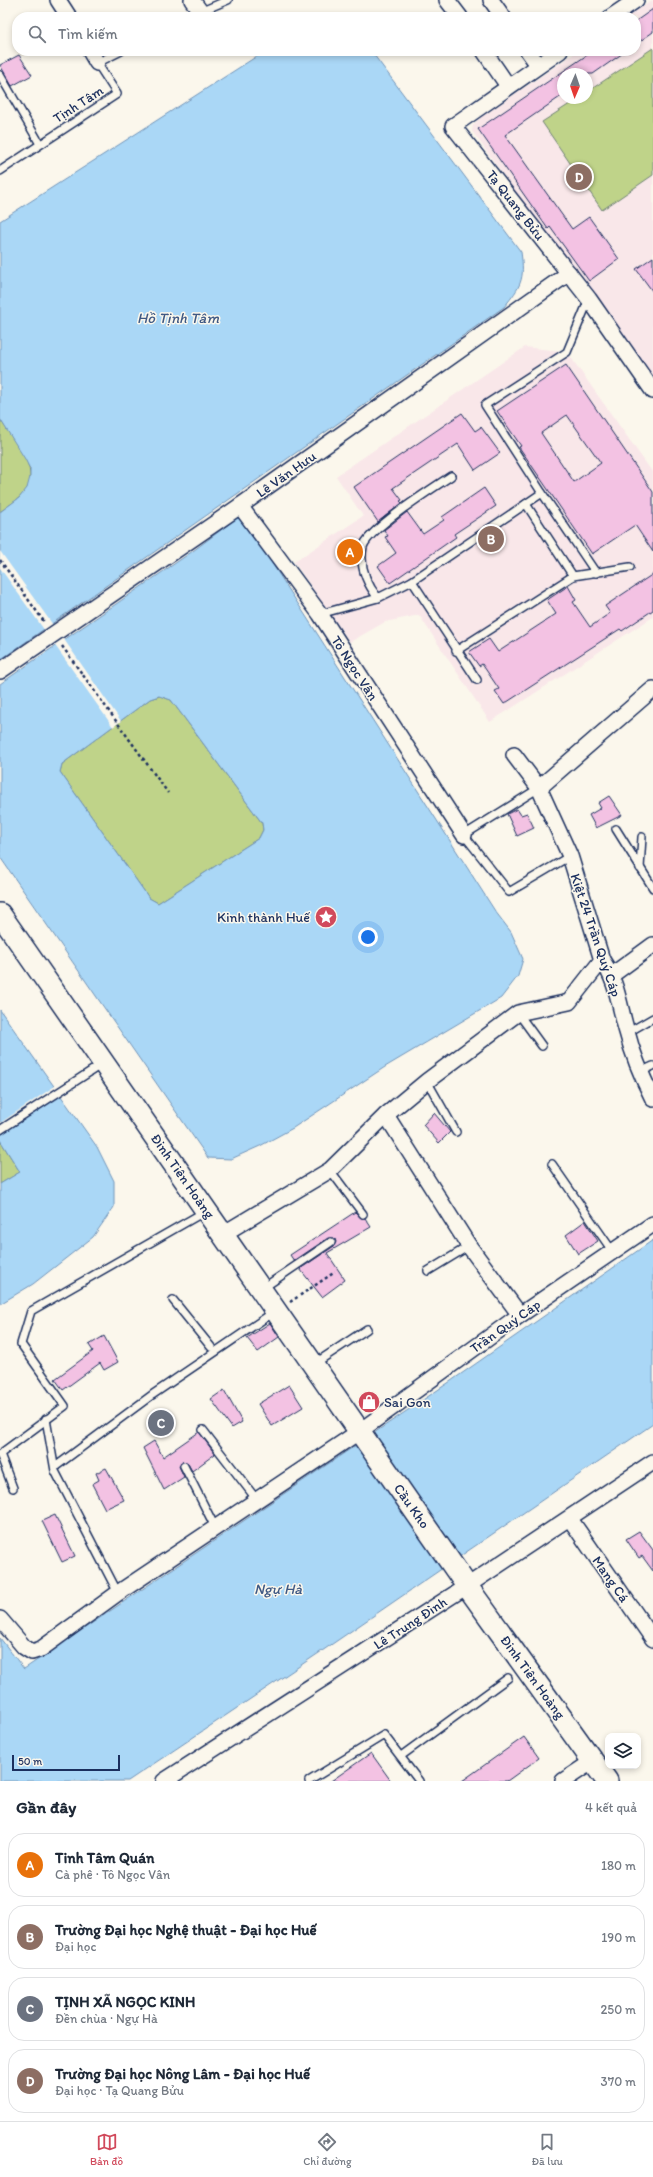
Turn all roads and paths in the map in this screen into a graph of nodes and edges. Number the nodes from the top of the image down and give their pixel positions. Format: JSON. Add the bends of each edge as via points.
{"nodes":[{"id":1,"x":58,"y":0,"type":"edge"},
{"id":2,"x":228,"y":0,"type":"edge"},
{"id":3,"x":448,"y":0,"type":"edge"},
{"id":4,"x":491,"y":0,"type":"edge"},
{"id":5,"x":627,"y":3,"type":"edge"},
{"id":6,"x":193,"y":9,"type":"edge"},
{"id":7,"x":65,"y":12,"type":"edge"},
{"id":8,"x":456,"y":12,"type":"edge"},
{"id":9,"x":499,"y":12,"type":"edge"},
{"id":10,"x":617,"y":12,"type":"edge"},
{"id":11,"x":487,"y":56,"type":"edge"},
{"id":12,"x":532,"y":56,"type":"edge"},
{"id":13,"x":552,"y":56,"type":"edge"},
{"id":14,"x":93,"y":57,"type":"edge"},
{"id":15,"x":538,"y":65,"type":"junction"},
{"id":16,"x":0,"y":75,"type":"edge"},
{"id":17,"x":508,"y":86,"type":"junction"},
{"id":18,"x":40,"y":144,"type":"junction"},
{"id":19,"x":0,"y":171,"type":"edge"},
{"id":20,"x":569,"y":273,"type":"junction"},
{"id":21,"x":589,"y":300,"type":"junction"},
{"id":22,"x":653,"y":391,"type":"edge"},
{"id":23,"x":451,"y":476,"type":"dead end"},
{"id":24,"x":542,"y":493,"type":"junction"},
{"id":25,"x":526,"y":504,"type":"junction"},
{"id":26,"x":240,"y":506,"type":"junction"},
{"id":27,"x":0,"y":560,"type":"edge"},
{"id":28,"x":630,"y":567,"type":"dead end"},
{"id":29,"x":596,"y":574,"type":"junction"},
{"id":30,"x":573,"y":576,"type":"junction"},
{"id":31,"x":412,"y":581,"type":"junction"},
{"id":32,"x":378,"y":598,"type":"junction"},
{"id":33,"x":320,"y":614,"type":"junction"},
{"id":34,"x":44,"y":622,"type":"dead end"},
{"id":35,"x":456,"y":651,"type":"junction"},
{"id":36,"x":74,"y":663,"type":"dead end"},
{"id":37,"x":0,"y":672,"type":"edge"},
{"id":38,"x":476,"y":680,"type":"dead end"},
{"id":39,"x":653,"y":689,"type":"edge"},
{"id":40,"x":514,"y":755,"type":"dead end"},
{"id":41,"x":539,"y":788,"type":"junction"},
{"id":42,"x":168,"y":793,"type":"dead end"},
{"id":43,"x":616,"y":829,"type":"dead end"},
{"id":44,"x":464,"y":834,"type":"junction"},
{"id":45,"x":642,"y":837,"type":"dead end"},
{"id":46,"x":570,"y":856,"type":"junction"},
{"id":47,"x":640,"y":869,"type":"junction"},
{"id":48,"x":653,"y":888,"type":"edge"},
{"id":49,"x":0,"y":914,"type":"edge"},
{"id":50,"x":653,"y":945,"type":"edge"},
{"id":51,"x":602,"y":960,"type":"junction"},
{"id":52,"x":612,"y":974,"type":"junction"},
{"id":53,"x":518,"y":1014,"type":"junction"},
{"id":54,"x":653,"y":1018,"type":"edge"},
{"id":55,"x":627,"y":1033,"type":"junction"},
{"id":56,"x":542,"y":1046,"type":"dead end"},
{"id":57,"x":104,"y":1063,"type":"junction"},
{"id":58,"x":646,"y":1069,"type":"edge"},
{"id":59,"x":427,"y":1081,"type":"junction"},
{"id":60,"x":653,"y":1099,"type":"edge"},
{"id":61,"x":386,"y":1115,"type":"junction"},
{"id":62,"x":0,"y":1130,"type":"edge"},
{"id":63,"x":456,"y":1132,"type":"dead end"},
{"id":64,"x":552,"y":1164,"type":"dead end"},
{"id":65,"x":330,"y":1170,"type":"junction"},
{"id":66,"x":206,"y":1210,"type":"junction"},
{"id":67,"x":363,"y":1214,"type":"dead end"},
{"id":68,"x":653,"y":1224,"type":"edge"},
{"id":69,"x":223,"y":1234,"type":"junction"},
{"id":70,"x":331,"y":1242,"type":"dead end"},
{"id":71,"x":469,"y":1246,"type":"junction"},
{"id":72,"x":613,"y":1252,"type":"junction"},
{"id":73,"x":428,"y":1271,"type":"dead end"},
{"id":74,"x":335,"y":1272,"type":"dead end"},
{"id":75,"x":261,"y":1290,"type":"junction"},
{"id":76,"x":173,"y":1300,"type":"dead end"},
{"id":77,"x":276,"y":1311,"type":"junction"},
{"id":78,"x":520,"y":1315,"type":"junction"},
{"id":79,"x":367,"y":1329,"type":"dead end"},
{"id":80,"x":211,"y":1347,"type":"dead end"},
{"id":81,"x":313,"y":1364,"type":"junction"},
{"id":82,"x":46,"y":1419,"type":"junction"},
{"id":83,"x":204,"y":1430,"type":"dead end"},
{"id":84,"x":362,"y":1435,"type":"junction"},
{"id":85,"x":0,"y":1454,"type":"edge"},
{"id":86,"x":653,"y":1462,"type":"edge"},
{"id":87,"x":184,"y":1466,"type":"dead end"},
{"id":88,"x":55,"y":1467,"type":"junction"},
{"id":89,"x":13,"y":1488,"type":"dead end"},
{"id":90,"x":256,"y":1500,"type":"junction"},
{"id":91,"x":570,"y":1519,"type":"junction"},
{"id":92,"x":216,"y":1529,"type":"junction"},
{"id":93,"x":462,"y":1579,"type":"junction"},
{"id":94,"x":118,"y":1593,"type":"junction"},
{"id":95,"x":0,"y":1619,"type":"edge"},
{"id":96,"x":653,"y":1639,"type":"edge"},
{"id":97,"x":508,"y":1678,"type":"dead end"},
{"id":98,"x":401,"y":1756,"type":"junction"},
{"id":99,"x":593,"y":1761,"type":"junction"},
{"id":100,"x":164,"y":1781,"type":"edge"},
{"id":101,"x":310,"y":1781,"type":"edge"},
{"id":102,"x":419,"y":1781,"type":"edge"},
{"id":103,"x":563,"y":1781,"type":"edge"},
{"id":104,"x":607,"y":1781,"type":"edge"}],
"edges":[{"from":1,"to":7,"type":"street"},
{"from":2,"to":6,"type":"lane"},
{"from":3,"to":8,"type":"street"},
{"from":4,"to":9,"type":"street"},
{"from":5,"to":10,"type":"street"},
{"from":11,"to":17,"type":"street"},
{"from":12,"to":15,"type":"street"},
{"from":13,"to":15,"type":"street","name":"Tạ Quang Bửu"},
{"from":14,"to":18,"type":"lane","name":"Tịnh Tâm","via":[[117,94]]},
{"from":15,"to":17,"type":"street","name":"Tạ Quang Bửu"},
{"from":16,"to":18,"type":"lane"},
{"from":17,"to":20,"type":"street","name":"Tạ Quang Bửu","via":[[453,126]]},
{"from":18,"to":19,"type":"lane","name":"Tịnh Tâm"},
{"from":20,"to":21,"type":"street","name":"Tạ Quang Bửu"},
{"from":20,"to":26,"type":"street","name":"Lê Văn Hưu"},
{"from":21,"to":22,"type":"street","name":"Tạ Quang Bửu"},
{"from":21,"to":24,"type":"lane","via":[[567,352],[485,405]]},
{"from":23,"to":32,"type":"lane","via":[[384,522],[363,546],[362,559],[367,583]]},
{"from":24,"to":25,"type":"lane"},
{"from":24,"to":29,"type":"lane"},
{"from":25,"to":30,"type":"lane"},
{"from":25,"to":31,"type":"lane"},
{"from":26,"to":33,"type":"street","name":"Tô Ngọc Vân"},
{"from":26,"to":37,"type":"street","name":"Lê Văn Hưu"},
{"from":27,"to":34,"type":"path"},
{"from":28,"to":29,"type":"lane"},
{"from":29,"to":30,"type":"lane"},
{"from":30,"to":35,"type":"lane"},
{"from":31,"to":32,"type":"lane"},
{"from":31,"to":35,"type":"lane"},
{"from":32,"to":33,"type":"lane"},
{"from":33,"to":44,"type":"street","name":"Tô Ngọc Vân"},
{"from":35,"to":38,"type":"lane"},
{"from":36,"to":42,"type":"path"},
{"from":39,"to":41,"type":"street"},
{"from":40,"to":41,"type":"street","name":"Kiệt 24 Trần Quý Cáp"},
{"from":41,"to":44,"type":"lane"},
{"from":41,"to":46,"type":"street","name":"Kiệt 24 Trần Quý Cáp"},
{"from":43,"to":47,"type":"lane"},
{"from":44,"to":46,"type":"lane","via":[[509,892]]},
{"from":45,"to":47,"type":"lane"},
{"from":46,"to":51,"type":"street","name":"Kiệt 24 Trần Quý Cáp"},
{"from":47,"to":48,"type":"lane"},
{"from":49,"to":57,"type":"main road","name":"Đinh Tiên Hoàng"},
{"from":50,"to":52,"type":"street"},
{"from":51,"to":52,"type":"street","name":"Kiệt 24 Trần Quý Cáp"},
{"from":51,"to":53,"type":"street","via":[[569,1002]]},
{"from":52,"to":55,"type":"street","name":"Kiệt 24 Trần Quý Cáp"},
{"from":53,"to":56,"type":"lane"},
{"from":53,"to":59,"type":"street"},
{"from":54,"to":55,"type":"lane"},
{"from":55,"to":58,"type":"street","name":"Kiệt 24 Trần Quý Cáp"},
{"from":57,"to":62,"type":"lane"},
{"from":57,"to":66,"type":"main road","name":"Đinh Tiên Hoàng"},
{"from":58,"to":60,"type":"street","name":"Kiệt 24 Trần Quý Cáp"},
{"from":59,"to":61,"type":"street"},
{"from":59,"to":63,"type":"lane"},
{"from":61,"to":65,"type":"street"},
{"from":61,"to":71,"type":"street"},
{"from":64,"to":72,"type":"lane"},
{"from":65,"to":67,"type":"lane"},
{"from":65,"to":69,"type":"street"},
{"from":66,"to":69,"type":"main road","name":"Đinh Tiên Hoàng"},
{"from":66,"to":82,"type":"lane","via":[[31,1311],[21,1344],[65,1406]]},
{"from":68,"to":72,"type":"street","name":"Trần Quý Cáp"},
{"from":69,"to":75,"type":"main road","name":"Đinh Tiên Hoàng"},
{"from":70,"to":75,"type":"lane"},
{"from":71,"to":73,"type":"lane"},
{"from":71,"to":78,"type":"street"},
{"from":72,"to":78,"type":"street","name":"Trần Quý Cáp"},
{"from":74,"to":77,"type":"path"},
{"from":75,"to":77,"type":"main road","name":"Đinh Tiên Hoàng"},
{"from":76,"to":80,"type":"lane"},
{"from":77,"to":81,"type":"main road","name":"Đinh Tiên Hoàng"},
{"from":77,"to":88,"type":"lane","via":[[152,1396]]},
{"from":78,"to":84,"type":"street","name":"Trần Quý Cáp"},
{"from":79,"to":81,"type":"lane"},
{"from":81,"to":84,"type":"main road","name":"Đinh Tiên Hoàng"},
{"from":82,"to":85,"type":"lane"},
{"from":82,"to":88,"type":"lane"},
{"from":83,"to":90,"type":"lane"},
{"from":84,"to":90,"type":"street"},
{"from":84,"to":93,"type":"main road","name":"Cầu Kho"},
{"from":85,"to":89,"type":"lane"},
{"from":86,"to":91,"type":"street","name":"Lê Trung Đình"},
{"from":87,"to":92,"type":"lane"},
{"from":88,"to":94,"type":"lane"},
{"from":90,"to":92,"type":"street"},
{"from":91,"to":93,"type":"street","name":"Lê Trung Đình"},
{"from":91,"to":96,"type":"street","name":"Mang Cá"},
{"from":92,"to":94,"type":"street"},
{"from":93,"to":99,"type":"main road","name":"Đinh Tiên Hoàng"},
{"from":93,"to":100,"type":"street","name":"Lê Trung Đình"},
{"from":94,"to":95,"type":"street","via":[[41,1649],[32,1652],[24,1647]]},
{"from":97,"to":98,"type":"lane"},
{"from":98,"to":101,"type":"lane","via":[[384,1735]]},
{"from":98,"to":102,"type":"lane"},
{"from":99,"to":103,"type":"street"},
{"from":99,"to":104,"type":"main road","name":"Đinh Tiên Hoàng"}]}
